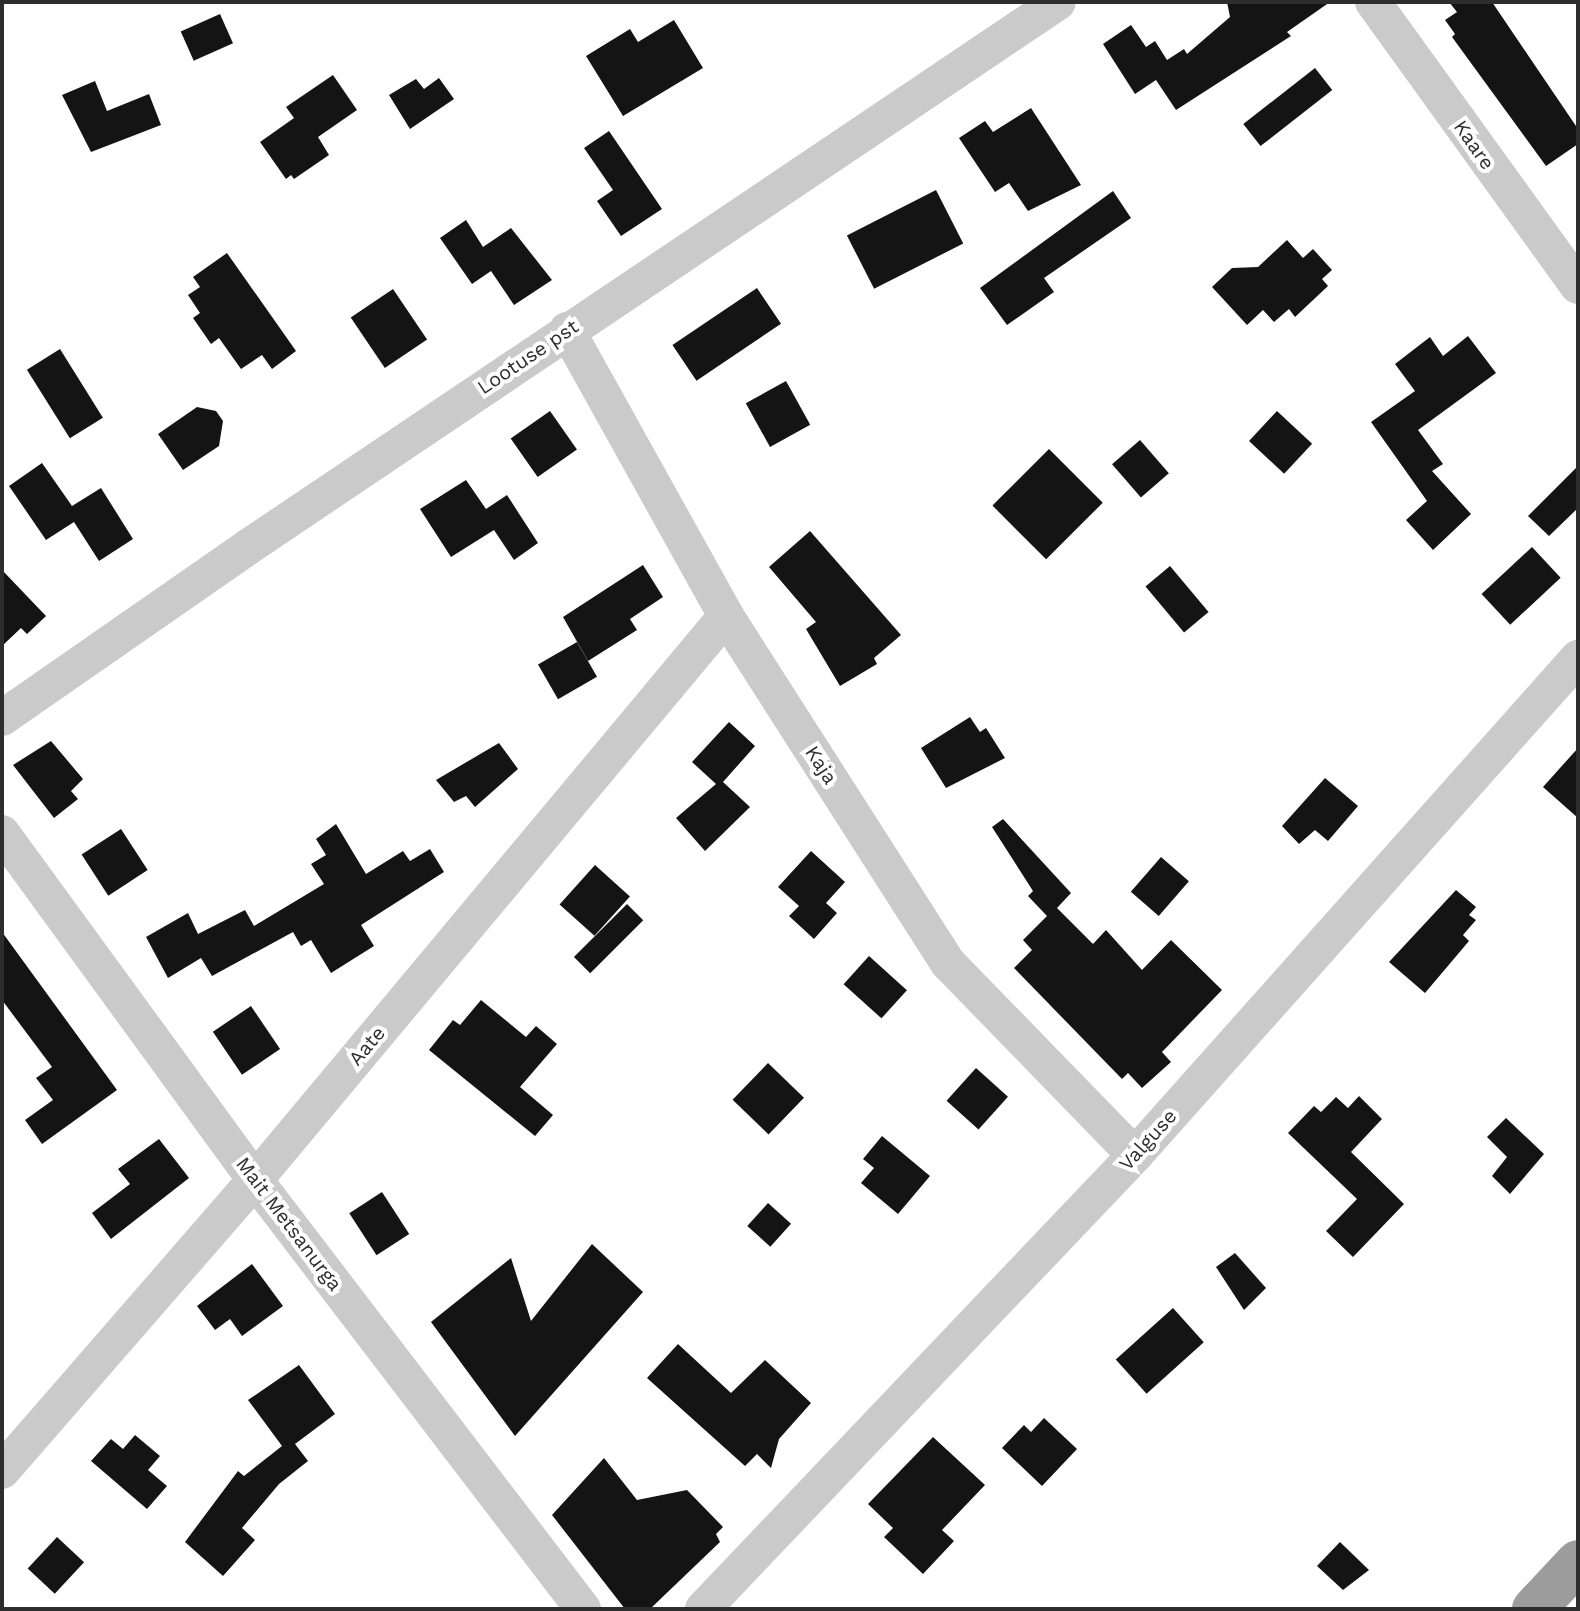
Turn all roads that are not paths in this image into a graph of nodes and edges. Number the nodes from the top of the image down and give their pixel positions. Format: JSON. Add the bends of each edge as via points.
{"nodes":[{"id":1,"x":1058,"y":2,"type":"edge"},
{"id":2,"x":1373,"y":2,"type":"edge"},
{"id":3,"x":1578,"y":286,"type":"edge"},
{"id":4,"x":567,"y":330,"type":"junction"},
{"id":5,"x":726,"y":616,"type":"junction"},
{"id":6,"x":1578,"y":658,"type":"edge"},
{"id":7,"x":2,"y":718,"type":"edge"},
{"id":8,"x":2,"y":833,"type":"edge"},
{"id":9,"x":1135,"y":1155,"type":"junction"},
{"id":10,"x":255,"y":1180,"type":"junction"},
{"id":11,"x":2,"y":1471,"type":"edge"},
{"id":12,"x":1578,"y":1562,"type":"edge"},
{"id":13,"x":583,"y":1609,"type":"edge"},
{"id":14,"x":703,"y":1609,"type":"edge"},
{"id":15,"x":1534,"y":1609,"type":"edge"}],
"edges":[{"from":1,"to":4,"type":"street","name":"Lootuse pst"},
{"from":2,"to":3,"type":"street","name":"Kaare"},
{"from":4,"to":5,"type":"street","name":"Kaja"},
{"from":4,"to":7,"type":"street","name":"Lootuse pst"},
{"from":5,"to":9,"type":"street","name":"Kaja","via":[[948,963]]},
{"from":5,"to":10,"type":"street","name":"Aate"},
{"from":6,"to":9,"type":"street","name":"Valguse"},
{"from":8,"to":10,"type":"street","name":"Mait Metsanurga"},
{"from":9,"to":14,"type":"street","name":"Valguse"},
{"from":10,"to":11,"type":"street","name":"Aate"},
{"from":10,"to":13,"type":"street","name":"Mait Metsanurga"},
{"from":12,"to":15,"type":"highway"}]}
